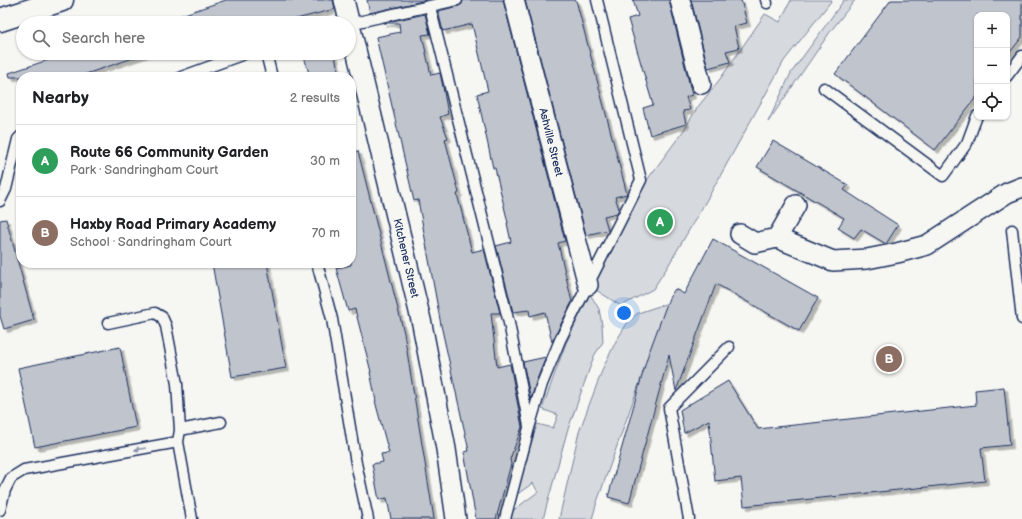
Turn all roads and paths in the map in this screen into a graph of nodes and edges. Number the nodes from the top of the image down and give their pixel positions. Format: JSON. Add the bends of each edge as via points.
{"nodes":[{"id":1,"x":62,"y":0,"type":"edge"},
{"id":2,"x":344,"y":0,"type":"edge"},
{"id":3,"x":457,"y":0,"type":"edge"},
{"id":4,"x":514,"y":0,"type":"edge"},
{"id":5,"x":597,"y":0,"type":"edge"},
{"id":6,"x":680,"y":0,"type":"edge"},
{"id":7,"x":430,"y":6,"type":"junction"},
{"id":8,"x":348,"y":16,"type":"edge"},
{"id":9,"x":0,"y":20,"type":"edge"},
{"id":10,"x":356,"y":23,"type":"edge"},
{"id":11,"x":356,"y":49,"type":"edge"},
{"id":12,"x":1022,"y":56,"type":"edge"},
{"id":13,"x":227,"y":60,"type":"edge"},
{"id":14,"x":268,"y":60,"type":"edge"},
{"id":15,"x":194,"y":72,"type":"edge"},
{"id":16,"x":271,"y":72,"type":"edge"},
{"id":17,"x":1010,"y":72,"type":"edge"},
{"id":18,"x":701,"y":84,"type":"dead end"},
{"id":19,"x":824,"y":88,"type":"dead end"},
{"id":20,"x":976,"y":120,"type":"edge"},
{"id":21,"x":16,"y":147,"type":"edge"},
{"id":22,"x":1022,"y":187,"type":"edge"},
{"id":23,"x":0,"y":201,"type":"edge"},
{"id":24,"x":796,"y":205,"type":"dead end"},
{"id":25,"x":1012,"y":230,"type":"dead end"},
{"id":26,"x":740,"y":234,"type":"dead end"},
{"id":27,"x":778,"y":238,"type":"junction"},
{"id":28,"x":319,"y":268,"type":"edge"},
{"id":29,"x":588,"y":285,"type":"junction"},
{"id":30,"x":1022,"y":318,"type":"edge"},
{"id":31,"x":108,"y":323,"type":"dead end"},
{"id":32,"x":729,"y":347,"type":"dead end"},
{"id":33,"x":221,"y":422,"type":"dead end"},
{"id":34,"x":529,"y":428,"type":"junction"},
{"id":35,"x":180,"y":430,"type":"junction"},
{"id":36,"x":178,"y":442,"type":"junction"},
{"id":37,"x":0,"y":510,"type":"edge"},
{"id":38,"x":192,"y":519,"type":"edge"},
{"id":39,"x":368,"y":519,"type":"edge"},
{"id":40,"x":456,"y":519,"type":"edge"},
{"id":41,"x":505,"y":519,"type":"edge"},
{"id":42,"x":689,"y":519,"type":"edge"}],
"edges":[{"from":1,"to":9,"type":"street"},
{"from":2,"to":8,"type":"street","name":"Kitchener Street"},
{"from":3,"to":7,"type":"lane"},
{"from":4,"to":29,"type":"street","name":"Ashville Street"},
{"from":5,"to":29,"type":"lane","via":[[641,180]]},
{"from":6,"to":18,"type":"street"},
{"from":7,"to":10,"type":"lane"},
{"from":7,"to":34,"type":"lane","via":[[509,323]]},
{"from":11,"to":40,"type":"street","name":"Kitchener Street","via":[[422,324],[446,449]]},
{"from":12,"to":17,"type":"lane"},
{"from":13,"to":15,"type":"lane"},
{"from":14,"to":16,"type":"lane"},
{"from":19,"to":20,"type":"lane","via":[[943,176],[967,143]]},
{"from":21,"to":23,"type":"lane","via":[[6,189]]},
{"from":22,"to":27,"type":"street","via":[[1007,193],[927,245],[897,253],[867,259],[833,261]]},
{"from":24,"to":27,"type":"street"},
{"from":25,"to":30,"type":"lane"},
{"from":26,"to":27,"type":"street","via":[[755,243]]},
{"from":28,"to":39,"type":"lane","via":[[332,319]]},
{"from":29,"to":34,"type":"lane","via":[[560,340],[542,384]]},
{"from":31,"to":35,"type":"lane","via":[[155,313],[162,317],[166,326],[176,384]]},
{"from":32,"to":42,"type":"lane","via":[[669,408]]},
{"from":33,"to":35,"type":"lane"},
{"from":34,"to":41,"type":"lane"},
{"from":35,"to":36,"type":"lane"},
{"from":36,"to":37,"type":"lane","one_way":true,"via":[[24,470],[11,478]]},
{"from":36,"to":38,"type":"lane"}]}
